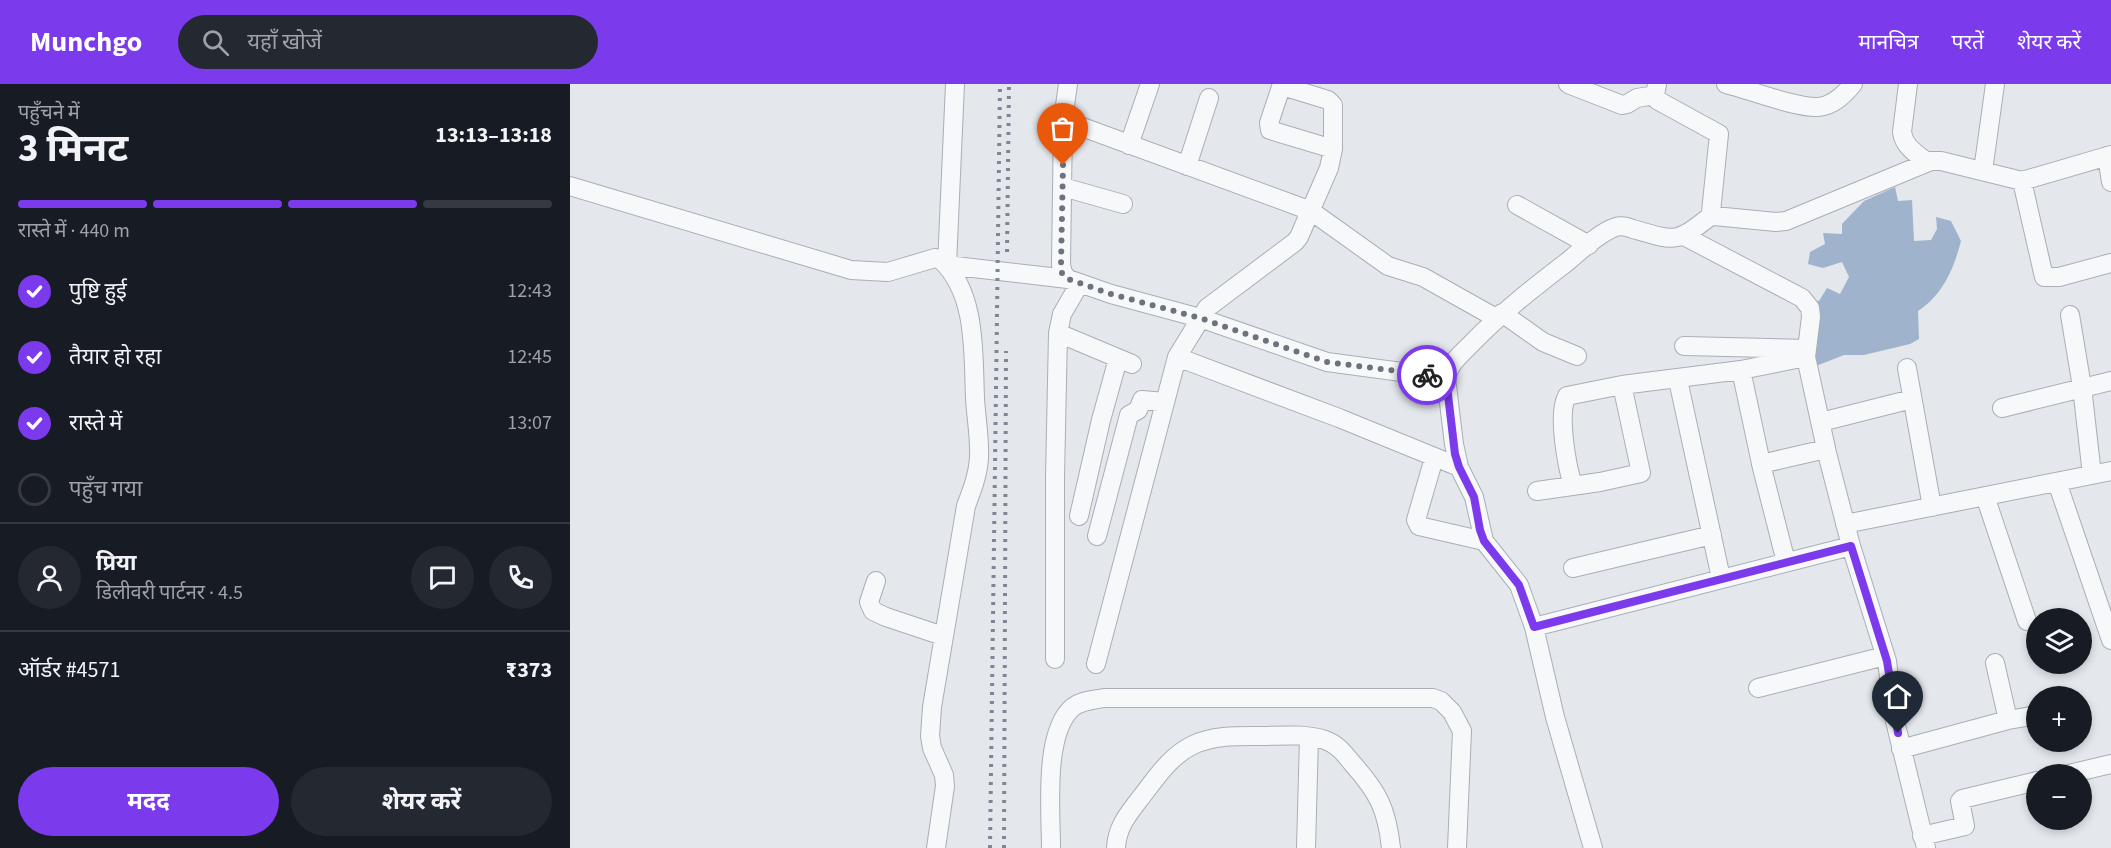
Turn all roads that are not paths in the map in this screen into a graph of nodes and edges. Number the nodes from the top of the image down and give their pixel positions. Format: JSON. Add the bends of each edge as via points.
{"nodes":[{"id":1,"x":955,"y":84,"type":"edge"},
{"id":2,"x":1068,"y":84,"type":"edge"},
{"id":3,"x":1150,"y":84,"type":"edge"},
{"id":4,"x":1568,"y":84,"type":"edge"},
{"id":5,"x":1726,"y":84,"type":"edge"},
{"id":6,"x":1853,"y":84,"type":"edge"},
{"id":7,"x":1908,"y":84,"type":"edge"},
{"id":8,"x":1995,"y":84,"type":"edge"},
{"id":9,"x":1282,"y":85,"type":"edge"},
{"id":10,"x":1656,"y":90,"type":"edge"},
{"id":11,"x":1209,"y":98,"type":"dead end"},
{"id":12,"x":1063,"y":120,"type":"junction"},
{"id":13,"x":1129,"y":145,"type":"junction"},
{"id":14,"x":1333,"y":149,"type":"junction"},
{"id":15,"x":2109,"y":155,"type":"edge"},
{"id":16,"x":1927,"y":162,"type":"junction"},
{"id":17,"x":1187,"y":166,"type":"junction"},
{"id":18,"x":1983,"y":171,"type":"junction"},
{"id":19,"x":2022,"y":180,"type":"junction"},
{"id":20,"x":2111,"y":182,"type":"edge"},
{"id":21,"x":570,"y":186,"type":"edge"},
{"id":22,"x":1062,"y":187,"type":"junction"},
{"id":23,"x":1123,"y":204,"type":"dead end"},
{"id":24,"x":1516,"y":205,"type":"dead end"},
{"id":25,"x":1311,"y":212,"type":"junction"},
{"id":26,"x":1712,"y":215,"type":"junction"},
{"id":27,"x":1684,"y":236,"type":"junction"},
{"id":28,"x":1589,"y":245,"type":"junction"},
{"id":29,"x":2111,"y":263,"type":"edge"},
{"id":30,"x":947,"y":265,"type":"junction"},
{"id":31,"x":1074,"y":281,"type":"junction"},
{"id":32,"x":1499,"y":315,"type":"junction"},
{"id":33,"x":2070,"y":315,"type":"dead end"},
{"id":34,"x":1200,"y":318,"type":"junction"},
{"id":35,"x":1058,"y":333,"type":"junction"},
{"id":36,"x":1684,"y":346,"type":"dead end"},
{"id":37,"x":1806,"y":353,"type":"junction"},
{"id":38,"x":1576,"y":356,"type":"dead end"},
{"id":39,"x":1177,"y":357,"type":"junction"},
{"id":40,"x":1907,"y":368,"type":"dead end"},
{"id":41,"x":1742,"y":370,"type":"junction"},
{"id":42,"x":1446,"y":378,"type":"junction"},
{"id":43,"x":1678,"y":380,"type":"junction"},
{"id":44,"x":2111,"y":381,"type":"edge"},
{"id":45,"x":1622,"y":385,"type":"junction"},
{"id":46,"x":2082,"y":387,"type":"junction"},
{"id":47,"x":1912,"y":399,"type":"junction"},
{"id":48,"x":1165,"y":402,"type":"junction"},
{"id":49,"x":2002,"y":408,"type":"dead end"},
{"id":50,"x":1821,"y":422,"type":"junction"},
{"id":51,"x":1826,"y":449,"type":"junction"},
{"id":52,"x":1434,"y":458,"type":"junction"},
{"id":53,"x":1761,"y":464,"type":"junction"},
{"id":54,"x":1459,"y":467,"type":"junction"},
{"id":55,"x":2111,"y":471,"type":"edge"},
{"id":56,"x":2092,"y":475,"type":"junction"},
{"id":57,"x":2057,"y":482,"type":"junction"},
{"id":58,"x":1573,"y":486,"type":"junction"},
{"id":59,"x":1538,"y":492,"type":"dead end"},
{"id":60,"x":1985,"y":496,"type":"junction"},
{"id":61,"x":1932,"y":507,"type":"junction"},
{"id":62,"x":1079,"y":516,"type":"dead end"},
{"id":63,"x":1845,"y":525,"type":"junction"},
{"id":64,"x":1712,"y":535,"type":"junction"},
{"id":65,"x":1097,"y":536,"type":"dead end"},
{"id":66,"x":1484,"y":541,"type":"junction"},
{"id":67,"x":1851,"y":546,"type":"junction"},
{"id":68,"x":1786,"y":562,"type":"junction"},
{"id":69,"x":1573,"y":568,"type":"dead end"},
{"id":70,"x":1721,"y":579,"type":"junction"},
{"id":71,"x":876,"y":581,"type":"dead end"},
{"id":72,"x":2026,"y":618,"type":"edge"},
{"id":73,"x":1534,"y":627,"type":"junction"},
{"id":74,"x":943,"y":636,"type":"junction"},
{"id":75,"x":2111,"y":640,"type":"edge"},
{"id":76,"x":1885,"y":656,"type":"junction"},
{"id":77,"x":1055,"y":659,"type":"dead end"},
{"id":78,"x":1995,"y":663,"type":"dead end"},
{"id":79,"x":1096,"y":664,"type":"dead end"},
{"id":80,"x":1758,"y":688,"type":"dead end"},
{"id":81,"x":2026,"y":717,"type":"edge"},
{"id":82,"x":2008,"y":720,"type":"junction"},
{"id":83,"x":1309,"y":737,"type":"junction"},
{"id":84,"x":1901,"y":749,"type":"junction"},
{"id":85,"x":2111,"y":764,"type":"edge"},
{"id":86,"x":2092,"y":769,"type":"edge"},
{"id":87,"x":2026,"y":784,"type":"edge"},
{"id":88,"x":1924,"y":842,"type":"edge"},
{"id":89,"x":936,"y":848,"type":"edge"},
{"id":90,"x":1051,"y":848,"type":"edge"},
{"id":91,"x":1116,"y":848,"type":"edge"},
{"id":92,"x":1306,"y":848,"type":"edge"},
{"id":93,"x":1391,"y":848,"type":"edge"},
{"id":94,"x":1457,"y":848,"type":"edge"},
{"id":95,"x":1593,"y":848,"type":"edge"}],
"edges":[{"from":1,"to":30,"type":"street"},
{"from":2,"to":12,"type":"street"},
{"from":3,"to":13,"type":"street"},
{"from":4,"to":10,"type":"street","via":[[1622,105]]},
{"from":5,"to":6,"type":"street","via":[[1819,107],[1844,95]]},
{"from":7,"to":16,"type":"street","via":[[1903,140]]},
{"from":8,"to":18,"type":"street"},
{"from":9,"to":14,"type":"street","via":[[1332,102]]},
{"from":9,"to":14,"type":"street","via":[[1270,130]]},
{"from":10,"to":26,"type":"street","via":[[1657,100],[1719,134]]},
{"from":11,"to":17,"type":"street"},
{"from":12,"to":13,"type":"street"},
{"from":12,"to":22,"type":"street"},
{"from":13,"to":17,"type":"street"},
{"from":14,"to":25,"type":"street"},
{"from":15,"to":19,"type":"street"},
{"from":15,"to":20,"type":"street"},
{"from":16,"to":18,"type":"street","via":[[1941,161]]},
{"from":16,"to":26,"type":"street","via":[[1786,221]]},
{"from":17,"to":25,"type":"street"},
{"from":18,"to":19,"type":"street"},
{"from":19,"to":29,"type":"street","via":[[2044,277],[2059,277]]},
{"from":21,"to":30,"type":"street","via":[[851,270],[888,272],[935,258]]},
{"from":22,"to":23,"type":"street"},
{"from":22,"to":31,"type":"street","via":[[1062,273]]},
{"from":24,"to":28,"type":"street"},
{"from":25,"to":32,"type":"street","via":[[1388,266],[1423,277]]},
{"from":25,"to":34,"type":"street","via":[[1295,242],[1207,308]]},
{"from":26,"to":27,"type":"street"},
{"from":27,"to":28,"type":"street","via":[[1665,238],[1620,226]]},
{"from":27,"to":37,"type":"street","via":[[1807,302],[1811,317]]},
{"from":28,"to":32,"type":"street"},
{"from":30,"to":31,"type":"street"},
{"from":30,"to":74,"type":"street","via":[[957,279],[973,335],[979,457],[966,506]]},
{"from":31,"to":34,"type":"street"},
{"from":31,"to":35,"type":"street"},
{"from":32,"to":38,"type":"street","via":[[1543,342]]},
{"from":32,"to":42,"type":"street","via":[[1454,362]]},
{"from":33,"to":46,"type":"street"},
{"from":34,"to":39,"type":"street"},
{"from":34,"to":42,"type":"street","via":[[1327,362]]},
{"from":35,"to":62,"type":"street","via":[[1125,361],[1101,420]]},
{"from":35,"to":77,"type":"street"},
{"from":36,"to":37,"type":"street"},
{"from":37,"to":41,"type":"street"},
{"from":37,"to":50,"type":"street"},
{"from":39,"to":48,"type":"street"},
{"from":39,"to":52,"type":"street"},
{"from":40,"to":47,"type":"street"},
{"from":41,"to":43,"type":"street"},
{"from":41,"to":53,"type":"street"},
{"from":42,"to":54,"type":"street"},
{"from":43,"to":45,"type":"street"},
{"from":43,"to":64,"type":"street"},
{"from":44,"to":46,"type":"street"},
{"from":45,"to":58,"type":"street","via":[[1570,394],[1565,399],[1564,434]]},
{"from":45,"to":58,"type":"street","via":[[1641,473]]},
{"from":46,"to":49,"type":"street"},
{"from":46,"to":56,"type":"street"},
{"from":47,"to":50,"type":"street"},
{"from":47,"to":61,"type":"street"},
{"from":48,"to":65,"type":"street","via":[[1142,400],[1138,410],[1129,415]]},
{"from":48,"to":79,"type":"street"},
{"from":50,"to":51,"type":"street"},
{"from":51,"to":53,"type":"street"},
{"from":51,"to":63,"type":"street"},
{"from":52,"to":54,"type":"street"},
{"from":52,"to":66,"type":"street","via":[[1417,524]]},
{"from":53,"to":68,"type":"street"},
{"from":54,"to":66,"type":"street","via":[[1474,497]]},
{"from":55,"to":56,"type":"street"},
{"from":56,"to":57,"type":"street"},
{"from":57,"to":60,"type":"street"},
{"from":57,"to":75,"type":"street"},
{"from":58,"to":59,"type":"street"},
{"from":60,"to":61,"type":"street"},
{"from":60,"to":72,"type":"street"},
{"from":61,"to":63,"type":"street"},
{"from":63,"to":67,"type":"street"},
{"from":64,"to":69,"type":"street"},
{"from":64,"to":70,"type":"street"},
{"from":66,"to":73,"type":"street","via":[[1519,585]]},
{"from":67,"to":68,"type":"street"},
{"from":67,"to":76,"type":"street"},
{"from":68,"to":70,"type":"street"},
{"from":70,"to":73,"type":"street"},
{"from":71,"to":74,"type":"street","via":[[869,602],[873,610]]},
{"from":73,"to":95,"type":"street"},
{"from":74,"to":89,"type":"street","via":[[930,736],[945,786]]},
{"from":76,"to":80,"type":"street"},
{"from":76,"to":84,"type":"street"},
{"from":78,"to":82,"type":"street"},
{"from":81,"to":82,"type":"street"},
{"from":82,"to":84,"type":"street"},
{"from":83,"to":91,"type":"street","via":[[1227,736],[1192,745],[1166,766],[1123,821]]},
{"from":83,"to":92,"type":"street"},
{"from":83,"to":93,"type":"street","via":[[1332,743],[1371,784],[1388,825]]},
{"from":84,"to":88,"type":"street"},
{"from":85,"to":86,"type":"street"},
{"from":87,"to":88,"type":"street","via":[[1961,799],[1965,826]]},
{"from":90,"to":94,"type":"street","via":[[1050,790],[1056,738],[1060,724],[1075,706],[1104,698],[1273,697],[1441,701],[1462,731]]}]}
